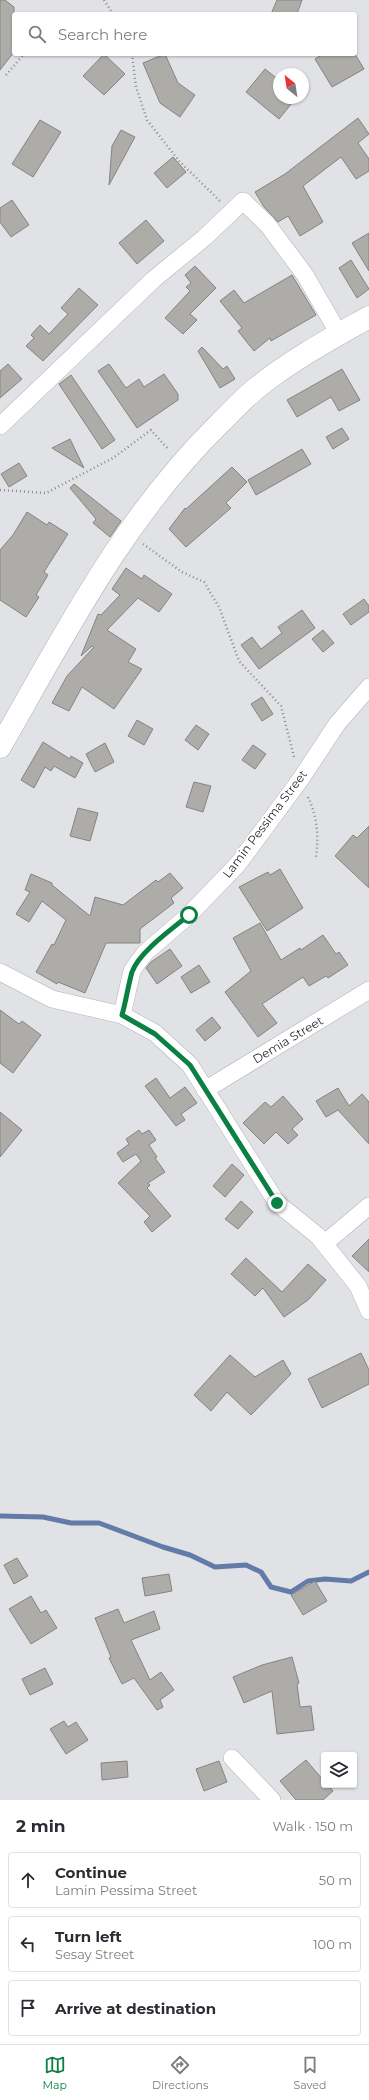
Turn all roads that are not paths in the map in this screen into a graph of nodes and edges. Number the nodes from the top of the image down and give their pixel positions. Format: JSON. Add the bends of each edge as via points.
{"nodes":[{"id":1,"x":369,"y":317,"type":"edge"},
{"id":2,"x":339,"y":334,"type":"junction"},
{"id":3,"x":0,"y":426,"type":"edge"},
{"id":4,"x":369,"y":687,"type":"edge"},
{"id":5,"x":0,"y":747,"type":"edge"},
{"id":6,"x":0,"y":972,"type":"edge"},
{"id":7,"x":369,"y":990,"type":"edge"},
{"id":8,"x":122,"y":1015,"type":"junction"},
{"id":9,"x":206,"y":1090,"type":"junction"},
{"id":10,"x":369,"y":1206,"type":"edge"},
{"id":11,"x":325,"y":1243,"type":"junction"},
{"id":12,"x":369,"y":1311,"type":"edge"},
{"id":13,"x":232,"y":1758,"type":"dead end"},
{"id":14,"x":272,"y":1800,"type":"edge"}],
"edges":[{"from":1,"to":2,"type":"main road"},
{"from":2,"to":3,"type":"street","via":[[305,275],[267,224],[242,201],[204,238],[154,279]]},
{"from":2,"to":5,"type":"main road","via":[[258,386],[189,453],[127,532],[98,576]]},
{"from":4,"to":8,"type":"street","name":"Lamin Pessima Street","via":[[337,724],[300,780],[238,864],[138,962],[132,971]]},
{"from":6,"to":8,"type":"street","via":[[52,999]]},
{"from":7,"to":9,"type":"street","name":"Demia Street"},
{"from":8,"to":9,"type":"street","via":[[155,1034],[190,1065]]},
{"from":9,"to":11,"type":"street","via":[[277,1203]]},
{"from":10,"to":11,"type":"street"},
{"from":11,"to":12,"type":"street","via":[[358,1286]]},
{"from":13,"to":14,"type":"street"}]}
